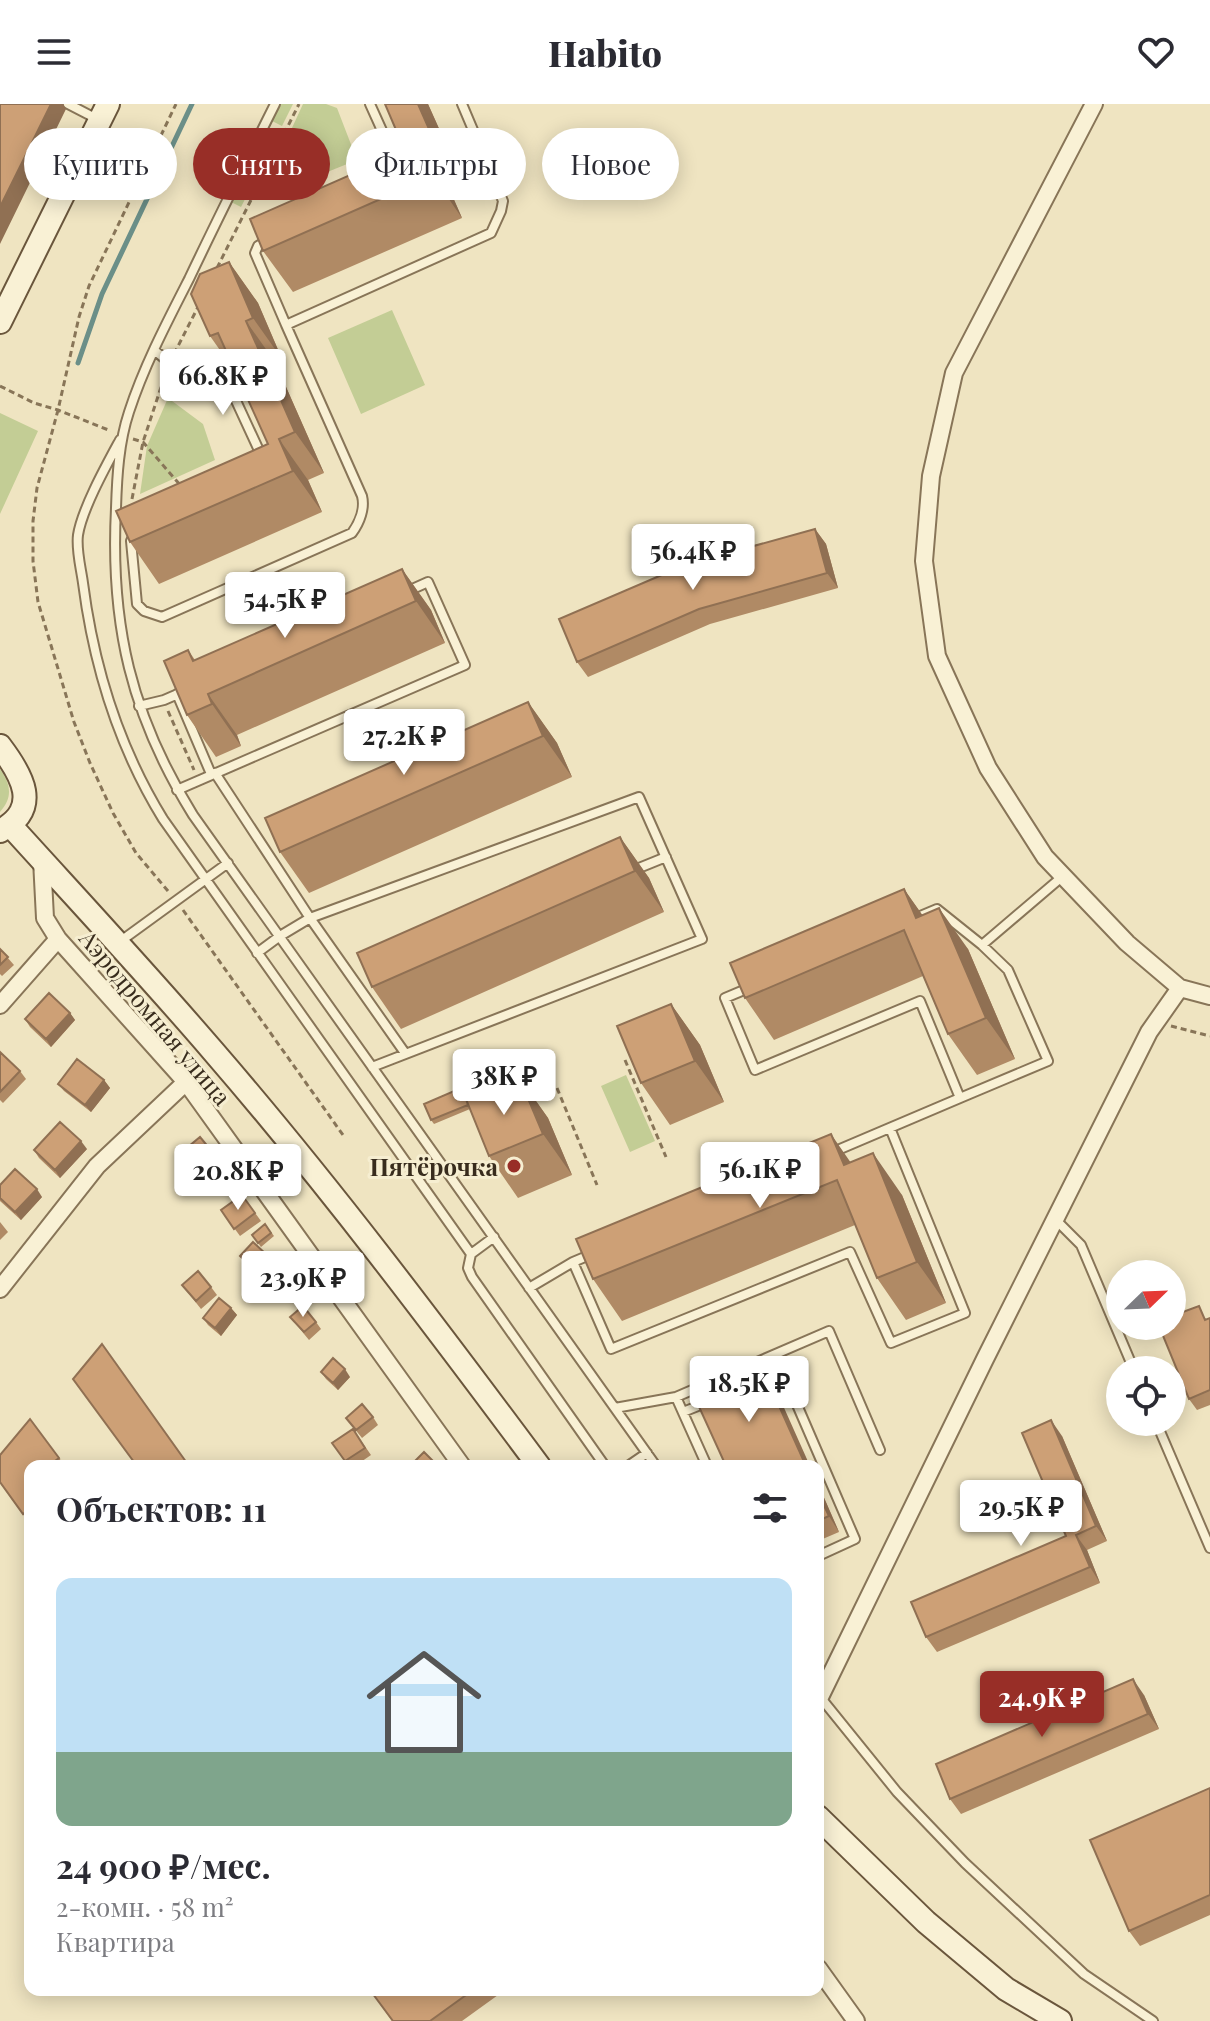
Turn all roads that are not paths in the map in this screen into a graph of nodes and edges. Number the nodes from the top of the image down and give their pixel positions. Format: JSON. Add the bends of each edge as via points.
{"nodes":[{"id":1,"x":68,"y":104,"type":"edge"},
{"id":2,"x":275,"y":104,"type":"edge"},
{"id":3,"x":370,"y":104,"type":"edge"},
{"id":4,"x":462,"y":104,"type":"edge"},
{"id":5,"x":1094,"y":104,"type":"edge"},
{"id":6,"x":104,"y":112,"type":"edge"},
{"id":7,"x":381,"y":128,"type":"edge"},
{"id":8,"x":277,"y":236,"type":"edge"},
{"id":9,"x":0,"y":322,"type":"edge"},
{"id":10,"x":286,"y":325,"type":"junction"},
{"id":11,"x":154,"y":350,"type":"junction"},
{"id":12,"x":122,"y":436,"type":"junction"},
{"id":13,"x":265,"y":468,"type":"edge"},
{"id":14,"x":145,"y":528,"type":"edge"},
{"id":15,"x":399,"y":594,"type":"edge"},
{"id":16,"x":201,"y":683,"type":"edge"},
{"id":17,"x":177,"y":694,"type":"junction"},
{"id":18,"x":139,"y":706,"type":"junction"},
{"id":19,"x":0,"y":746,"type":"edge"},
{"id":20,"x":213,"y":774,"type":"junction"},
{"id":21,"x":177,"y":790,"type":"junction"},
{"id":22,"x":5,"y":828,"type":"edge"},
{"id":23,"x":277,"y":839,"type":"edge"},
{"id":24,"x":262,"y":845,"type":"junction"},
{"id":25,"x":666,"y":857,"type":"junction"},
{"id":26,"x":42,"y":860,"type":"junction"},
{"id":27,"x":228,"y":863,"type":"junction"},
{"id":28,"x":621,"y":875,"type":"edge"},
{"id":29,"x":1063,"y":876,"type":"junction"},
{"id":30,"x":205,"y":880,"type":"junction"},
{"id":31,"x":310,"y":918,"type":"junction"},
{"id":32,"x":280,"y":936,"type":"junction"},
{"id":33,"x":58,"y":939,"type":"junction"},
{"id":34,"x":117,"y":944,"type":"junction"},
{"id":35,"x":982,"y":945,"type":"junction"},
{"id":36,"x":257,"y":953,"type":"junction"},
{"id":37,"x":369,"y":974,"type":"edge"},
{"id":38,"x":354,"y":980,"type":"junction"},
{"id":39,"x":1180,"y":988,"type":"junction"},
{"id":40,"x":1210,"y":996,"type":"edge"},
{"id":41,"x":0,"y":1005,"type":"edge"},
{"id":42,"x":405,"y":1053,"type":"junction"},
{"id":43,"x":372,"y":1067,"type":"junction"},
{"id":44,"x":186,"y":1082,"type":"junction"},
{"id":45,"x":960,"y":1098,"type":"junction"},
{"id":46,"x":890,"y":1128,"type":"junction"},
{"id":47,"x":818,"y":1158,"type":"edge"},
{"id":48,"x":1055,"y":1219,"type":"junction"},
{"id":49,"x":494,"y":1237,"type":"junction"},
{"id":50,"x":602,"y":1250,"type":"edge"},
{"id":51,"x":471,"y":1254,"type":"junction"},
{"id":52,"x":573,"y":1262,"type":"junction"},
{"id":53,"x":529,"y":1288,"type":"junction"},
{"id":54,"x":0,"y":1289,"type":"edge"},
{"id":55,"x":1128,"y":1356,"type":"edge"},
{"id":56,"x":754,"y":1382,"type":"edge"},
{"id":57,"x":676,"y":1397,"type":"junction"},
{"id":58,"x":711,"y":1400,"type":"edge"},
{"id":59,"x":615,"y":1408,"type":"junction"},
{"id":60,"x":683,"y":1412,"type":"junction"},
{"id":61,"x":1162,"y":1436,"type":"edge"},
{"id":62,"x":880,"y":1450,"type":"dead end"},
{"id":63,"x":647,"y":1453,"type":"junction"},
{"id":64,"x":458,"y":1460,"type":"edge"},
{"id":65,"x":534,"y":1460,"type":"edge"},
{"id":66,"x":601,"y":1460,"type":"edge"},
{"id":67,"x":637,"y":1460,"type":"edge"},
{"id":68,"x":652,"y":1460,"type":"edge"},
{"id":69,"x":704,"y":1460,"type":"edge"},
{"id":70,"x":821,"y":1460,"type":"edge"},
{"id":71,"x":824,"y":1467,"type":"edge"},
{"id":72,"x":1210,"y":1548,"type":"edge"},
{"id":73,"x":824,"y":1553,"type":"edge"},
{"id":74,"x":824,"y":1687,"type":"edge"},
{"id":75,"x":824,"y":1703,"type":"edge"},
{"id":76,"x":824,"y":1823,"type":"edge"},
{"id":77,"x":824,"y":1976,"type":"edge"},
{"id":78,"x":856,"y":2021,"type":"edge"},
{"id":79,"x":1060,"y":2021,"type":"edge"},
{"id":80,"x":1153,"y":2021,"type":"edge"}],
"edges":[{"from":1,"to":6,"type":"lane"},
{"from":2,"to":11,"type":"lane"},
{"from":3,"to":7,"type":"lane"},
{"from":4,"to":10,"type":"lane","via":[[503,201],[491,233]]},
{"from":5,"to":29,"type":"street","via":[[954,373],[931,476],[924,561],[937,656],[988,768]]},
{"from":6,"to":9,"type":"street"},
{"from":8,"to":10,"type":"lane","via":[[255,253]]},
{"from":10,"to":14,"type":"lane","via":[[362,496],[356,528],[347,537],[162,617],[140,609],[136,599],[131,541]]},
{"from":11,"to":12,"type":"lane"},
{"from":11,"to":13,"type":"lane","via":[[232,392]]},
{"from":12,"to":18,"type":"lane","via":[[113,554],[126,657]]},
{"from":12,"to":30,"type":"lane","via":[[78,537],[92,636],[129,758]]},
{"from":15,"to":20,"type":"lane","via":[[428,582],[465,665]]},
{"from":16,"to":17,"type":"lane"},
{"from":17,"to":18,"type":"lane"},
{"from":17,"to":20,"type":"lane"},
{"from":18,"to":21,"type":"lane"},
{"from":19,"to":22,"type":"street","via":[[25,793],[23,807]]},
{"from":20,"to":21,"type":"lane"},
{"from":20,"to":24,"type":"lane"},
{"from":21,"to":27,"type":"lane"},
{"from":22,"to":26,"type":"street"},
{"from":23,"to":24,"type":"lane"},
{"from":24,"to":31,"type":"lane"},
{"from":25,"to":28,"type":"lane"},
{"from":25,"to":31,"type":"lane","via":[[639,797]]},
{"from":25,"to":42,"type":"lane","via":[[702,939]]},
{"from":26,"to":33,"type":"street","name":"Аэродромная улица","via":[[45,918]]},
{"from":26,"to":34,"type":"street"},
{"from":27,"to":30,"type":"lane"},
{"from":27,"to":32,"type":"lane"},
{"from":29,"to":35,"type":"lane"},
{"from":29,"to":39,"type":"street","via":[[1127,943]]},
{"from":30,"to":34,"type":"lane"},
{"from":30,"to":36,"type":"lane"},
{"from":31,"to":32,"type":"lane"},
{"from":31,"to":38,"type":"lane"},
{"from":32,"to":36,"type":"lane"},
{"from":32,"to":43,"type":"lane"},
{"from":33,"to":41,"type":"street"},
{"from":33,"to":44,"type":"street","name":"Аэродромная улица"},
{"from":34,"to":65,"type":"street","via":[[295,1148]]},
{"from":35,"to":45,"type":"lane","via":[[1008,970],[1048,1061]]},
{"from":35,"to":45,"type":"lane","via":[[937,909],[725,998],[755,1070],[920,1001]]},
{"from":36,"to":51,"type":"lane"},
{"from":37,"to":38,"type":"lane"},
{"from":38,"to":42,"type":"lane"},
{"from":39,"to":40,"type":"street"},
{"from":39,"to":48,"type":"street","via":[[1156,1022]]},
{"from":42,"to":43,"type":"lane"},
{"from":43,"to":49,"type":"lane"},
{"from":44,"to":54,"type":"street","via":[[97,1166]]},
{"from":44,"to":64,"type":"street","name":"Аэродромная улица"},
{"from":45,"to":46,"type":"lane"},
{"from":46,"to":47,"type":"lane"},
{"from":46,"to":52,"type":"lane","via":[[965,1313],[891,1343],[850,1252],[611,1349]]},
{"from":48,"to":55,"type":"lane","via":[[1081,1245]]},
{"from":48,"to":74,"type":"street"},
{"from":49,"to":51,"type":"lane"},
{"from":49,"to":53,"type":"lane"},
{"from":50,"to":52,"type":"lane"},
{"from":51,"to":66,"type":"lane","via":[[472,1277]]},
{"from":52,"to":53,"type":"lane"},
{"from":53,"to":59,"type":"lane"},
{"from":56,"to":70,"type":"lane","via":[[782,1370]]},
{"from":57,"to":59,"type":"lane"},
{"from":57,"to":60,"type":"lane"},
{"from":57,"to":62,"type":"lane","via":[[829,1331]]},
{"from":58,"to":60,"type":"lane"},
{"from":59,"to":63,"type":"lane"},
{"from":60,"to":69,"type":"lane"},
{"from":61,"to":72,"type":"lane"},
{"from":63,"to":67,"type":"lane"},
{"from":63,"to":68,"type":"lane"},
{"from":71,"to":73,"type":"lane","via":[[855,1539]]},
{"from":75,"to":80,"type":"lane","via":[[897,1792],[965,1863],[1084,1974]]},
{"from":76,"to":79,"type":"street","via":[[926,1922],[1006,1989]]},
{"from":77,"to":78,"type":"street"}]}
